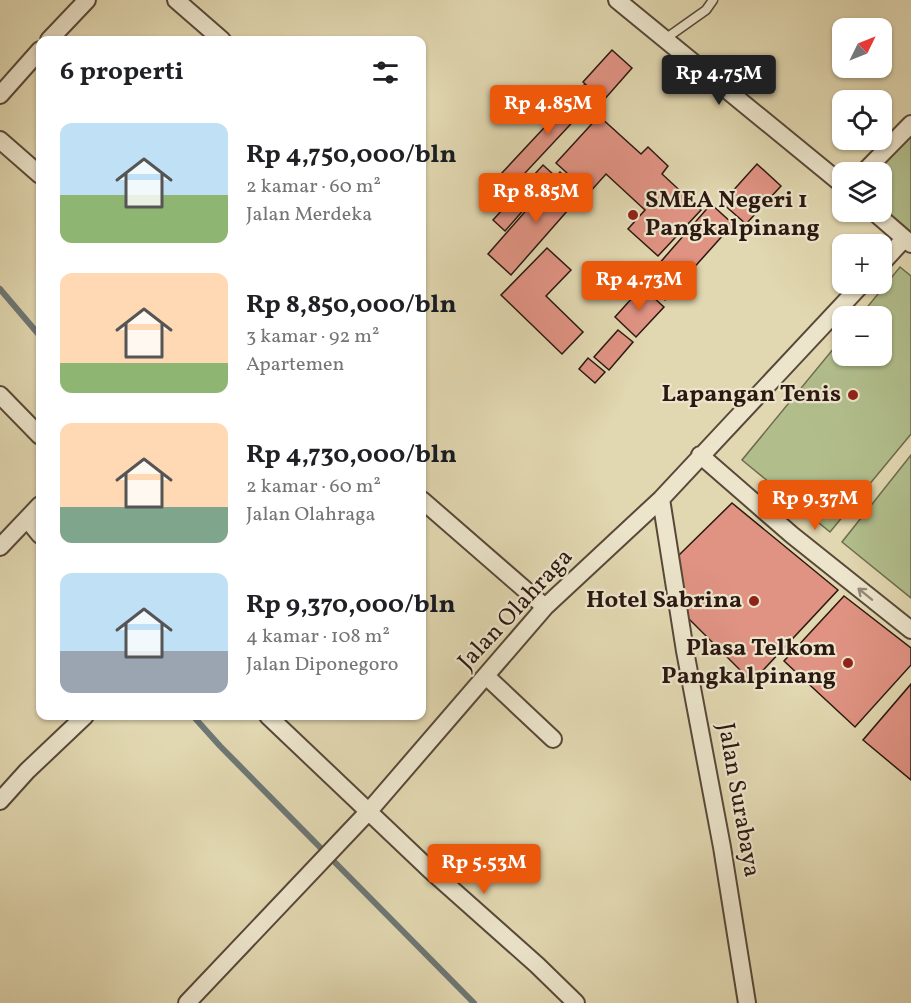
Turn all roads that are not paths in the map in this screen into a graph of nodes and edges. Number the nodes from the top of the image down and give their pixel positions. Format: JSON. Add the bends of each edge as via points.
{"nodes":[{"id":1,"x":87,"y":0,"type":"edge"},
{"id":2,"x":176,"y":0,"type":"edge"},
{"id":3,"x":617,"y":0,"type":"edge"},
{"id":4,"x":713,"y":0,"type":"edge"},
{"id":5,"x":53,"y":36,"type":"edge"},
{"id":6,"x":217,"y":36,"type":"edge"},
{"id":7,"x":666,"y":39,"type":"junction"},
{"id":8,"x":36,"y":54,"type":"edge"},
{"id":9,"x":0,"y":95,"type":"edge"},
{"id":10,"x":911,"y":124,"type":"edge"},
{"id":11,"x":0,"y":140,"type":"edge"},
{"id":12,"x":874,"y":162,"type":"edge"},
{"id":13,"x":36,"y":172,"type":"edge"},
{"id":14,"x":832,"y":175,"type":"edge"},
{"id":15,"x":885,"y":222,"type":"edge"},
{"id":16,"x":908,"y":242,"type":"edge"},
{"id":17,"x":892,"y":254,"type":"edge"},
{"id":18,"x":853,"y":294,"type":"edge"},
{"id":19,"x":0,"y":395,"type":"edge"},
{"id":20,"x":36,"y":432,"type":"edge"},
{"id":21,"x":700,"y":455,"type":"junction"},
{"id":22,"x":660,"y":499,"type":"junction"},
{"id":23,"x":426,"y":503,"type":"edge"},
{"id":24,"x":36,"y":509,"type":"edge"},
{"id":25,"x":27,"y":519,"type":"junction"},
{"id":26,"x":36,"y":530,"type":"edge"},
{"id":27,"x":0,"y":547,"type":"edge"},
{"id":28,"x":545,"y":607,"type":"junction"},
{"id":29,"x":911,"y":630,"type":"edge"},
{"id":30,"x":486,"y":676,"type":"junction"},
{"id":31,"x":81,"y":720,"type":"edge"},
{"id":32,"x":272,"y":720,"type":"edge"},
{"id":33,"x":554,"y":740,"type":"dead end"},
{"id":34,"x":0,"y":801,"type":"edge"},
{"id":35,"x":369,"y":811,"type":"junction"},
{"id":36,"x":187,"y":1003,"type":"edge"},
{"id":37,"x":576,"y":1003,"type":"edge"},
{"id":38,"x":747,"y":1003,"type":"edge"}],
"edges":[{"from":1,"to":5,"type":"street"},
{"from":2,"to":6,"type":"street"},
{"from":3,"to":7,"type":"street"},
{"from":4,"to":7,"type":"lane","via":[[706,10]]},
{"from":7,"to":14,"type":"street"},
{"from":8,"to":9,"type":"street"},
{"from":10,"to":12,"type":"street"},
{"from":11,"to":13,"type":"street"},
{"from":15,"to":16,"type":"street"},
{"from":16,"to":17,"type":"street"},
{"from":18,"to":21,"type":"street","name":"Jalan Olahraga"},
{"from":19,"to":20,"type":"street"},
{"from":21,"to":22,"type":"street","name":"Jalan Olahraga"},
{"from":29,"to":21,"type":"street","one_way":true},
{"from":22,"to":28,"type":"street","name":"Jalan Olahraga"},
{"from":22,"to":38,"type":"street","name":"Jalan Surabaya"},
{"from":23,"to":28,"type":"street"},
{"from":24,"to":25,"type":"street"},
{"from":25,"to":26,"type":"street"},
{"from":25,"to":27,"type":"street"},
{"from":28,"to":30,"type":"street","name":"Jalan Olahraga"},
{"from":30,"to":33,"type":"street"},
{"from":30,"to":35,"type":"street","name":"Jalan Olahraga"},
{"from":31,"to":34,"type":"street"},
{"from":32,"to":35,"type":"street"},
{"from":35,"to":36,"type":"street","name":"Jalan Olahraga"},
{"from":35,"to":37,"type":"street"}]}
